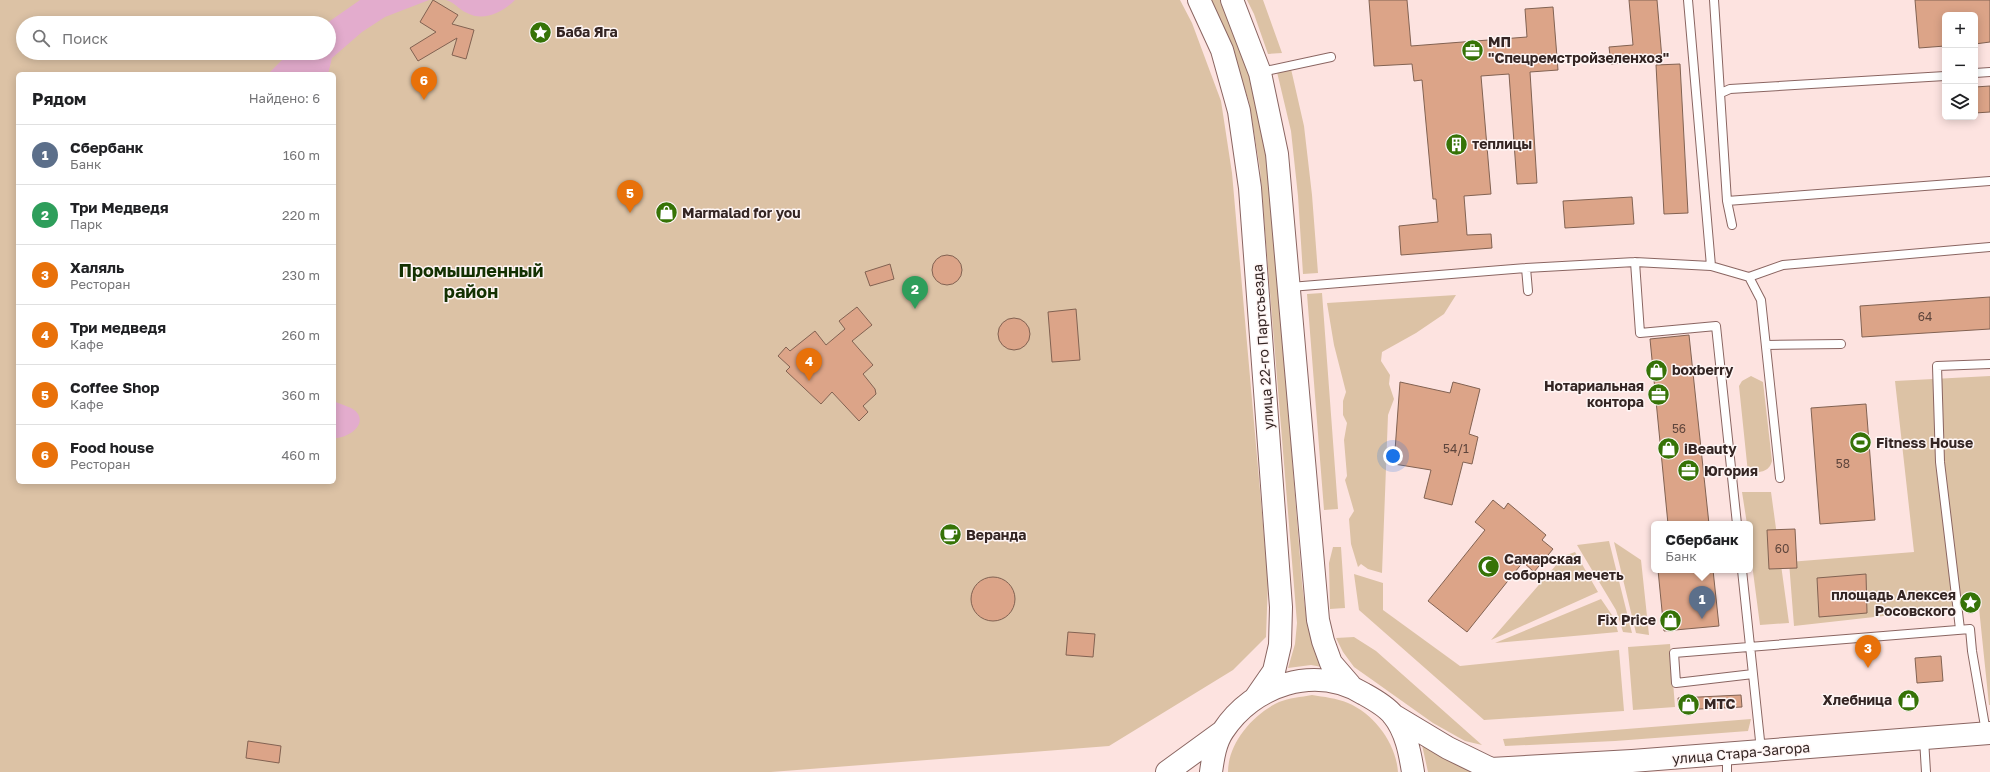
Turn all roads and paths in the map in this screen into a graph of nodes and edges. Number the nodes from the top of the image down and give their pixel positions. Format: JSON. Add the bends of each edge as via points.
{"nodes":[{"id":1,"x":1199,"y":0,"type":"edge"},
{"id":2,"x":1232,"y":0,"type":"edge"},
{"id":3,"x":1688,"y":0,"type":"edge"},
{"id":4,"x":1714,"y":0,"type":"edge"},
{"id":5,"x":1331,"y":57,"type":"dead end"},
{"id":6,"x":1260,"y":72,"type":"junction"},
{"id":7,"x":1990,"y":72,"type":"edge"},
{"id":8,"x":1978,"y":73,"type":"edge"},
{"id":9,"x":1942,"y":76,"type":"edge"},
{"id":10,"x":1721,"y":93,"type":"junction"},
{"id":11,"x":1990,"y":181,"type":"edge"},
{"id":12,"x":1727,"y":201,"type":"junction"},
{"id":13,"x":1732,"y":225,"type":"dead end"},
{"id":14,"x":1990,"y":248,"type":"edge"},
{"id":15,"x":1635,"y":262,"type":"junction"},
{"id":16,"x":1711,"y":266,"type":"junction"},
{"id":17,"x":1526,"y":268,"type":"junction"},
{"id":18,"x":1749,"y":276,"type":"junction"},
{"id":19,"x":1288,"y":287,"type":"junction"},
{"id":20,"x":1528,"y":292,"type":"dead end"},
{"id":21,"x":1841,"y":344,"type":"dead end"},
{"id":22,"x":1766,"y":345,"type":"junction"},
{"id":23,"x":1990,"y":364,"type":"edge"},
{"id":24,"x":1780,"y":478,"type":"dead end"},
{"id":25,"x":1737,"y":521,"type":"edge"},
{"id":26,"x":1742,"y":573,"type":"edge"},
{"id":27,"x":1960,"y":630,"type":"junction"},
{"id":28,"x":1750,"y":647,"type":"junction"},
{"id":29,"x":1752,"y":674,"type":"junction"},
{"id":30,"x":1350,"y":685,"type":"junction"},
{"id":31,"x":1256,"y":697,"type":"junction"},
{"id":32,"x":1393,"y":715,"type":"junction"},
{"id":33,"x":1222,"y":732,"type":"junction"},
{"id":34,"x":1988,"y":733,"type":"edge"},
{"id":35,"x":1924,"y":738,"type":"junction"},
{"id":36,"x":1761,"y":751,"type":"junction"},
{"id":37,"x":1727,"y":763,"type":"edge"},
{"id":38,"x":1489,"y":770,"type":"edge"},
{"id":39,"x":1167,"y":772,"type":"edge"},
{"id":40,"x":1211,"y":772,"type":"edge"},
{"id":41,"x":1413,"y":772,"type":"edge"},
{"id":42,"x":1926,"y":772,"type":"edge"}],
"edges":[{"from":1,"to":31,"type":"street","name":"улица 22-го Партсъезда","via":[[1222,50],[1239,111],[1250,188],[1281,607],[1280,646],[1274,671]]},
{"from":2,"to":6,"type":"street","name":"улица 22-го Партсъезда"},
{"from":3,"to":16,"type":"lane"},
{"from":4,"to":10,"type":"lane"},
{"from":5,"to":6,"type":"lane"},
{"from":6,"to":19,"type":"street","name":"улица 22-го Партсъезда","via":[[1277,154]]},
{"from":7,"to":8,"type":"lane"},
{"from":9,"to":10,"type":"lane","via":[[1730,89]]},
{"from":10,"to":12,"type":"lane"},
{"from":11,"to":12,"type":"lane"},
{"from":12,"to":13,"type":"lane"},
{"from":14,"to":18,"type":"lane","via":[[1783,265]]},
{"from":15,"to":16,"type":"lane"},
{"from":15,"to":17,"type":"lane"},
{"from":15,"to":25,"type":"lane","via":[[1640,332],[1716,326]]},
{"from":16,"to":18,"type":"lane"},
{"from":17,"to":19,"type":"lane"},
{"from":17,"to":20,"type":"lane"},
{"from":18,"to":22,"type":"lane","via":[[1761,300]]},
{"from":19,"to":30,"type":"street","name":"улица 22-го Партсъезда","via":[[1318,620],[1331,663]]},
{"from":21,"to":22,"type":"lane"},
{"from":22,"to":24,"type":"lane"},
{"from":23,"to":27,"type":"lane","via":[[1937,366],[1940,462]]},
{"from":26,"to":28,"type":"lane"},
{"from":27,"to":28,"type":"lane"},
{"from":27,"to":34,"type":"lane","via":[[1970,629]]},
{"from":28,"to":29,"type":"lane"},
{"from":28,"to":29,"type":"lane","via":[[1674,653],[1676,683]]},
{"from":29,"to":36,"type":"lane"},
{"from":30,"to":31,"type":"street","via":[[1321,679],[1289,682]]},
{"from":30,"to":32,"type":"street","name":"улица Стара-Загора"},
{"from":31,"to":33,"type":"street"},
{"from":32,"to":38,"type":"street","name":"улица Стара-Загора"},
{"from":32,"to":41,"type":"street","via":[[1408,745]]},
{"from":33,"to":39,"type":"street"},
{"from":33,"to":40,"type":"street"},
{"from":34,"to":35,"type":"street","name":"улица Стара-Загора"},
{"from":35,"to":36,"type":"street","name":"улица Стара-Загора"},
{"from":35,"to":42,"type":"lane"},
{"from":36,"to":37,"type":"street","name":"улица Стара-Загора"},
{"from":37,"to":38,"type":"street","name":"улица Стара-Загора"}]}
